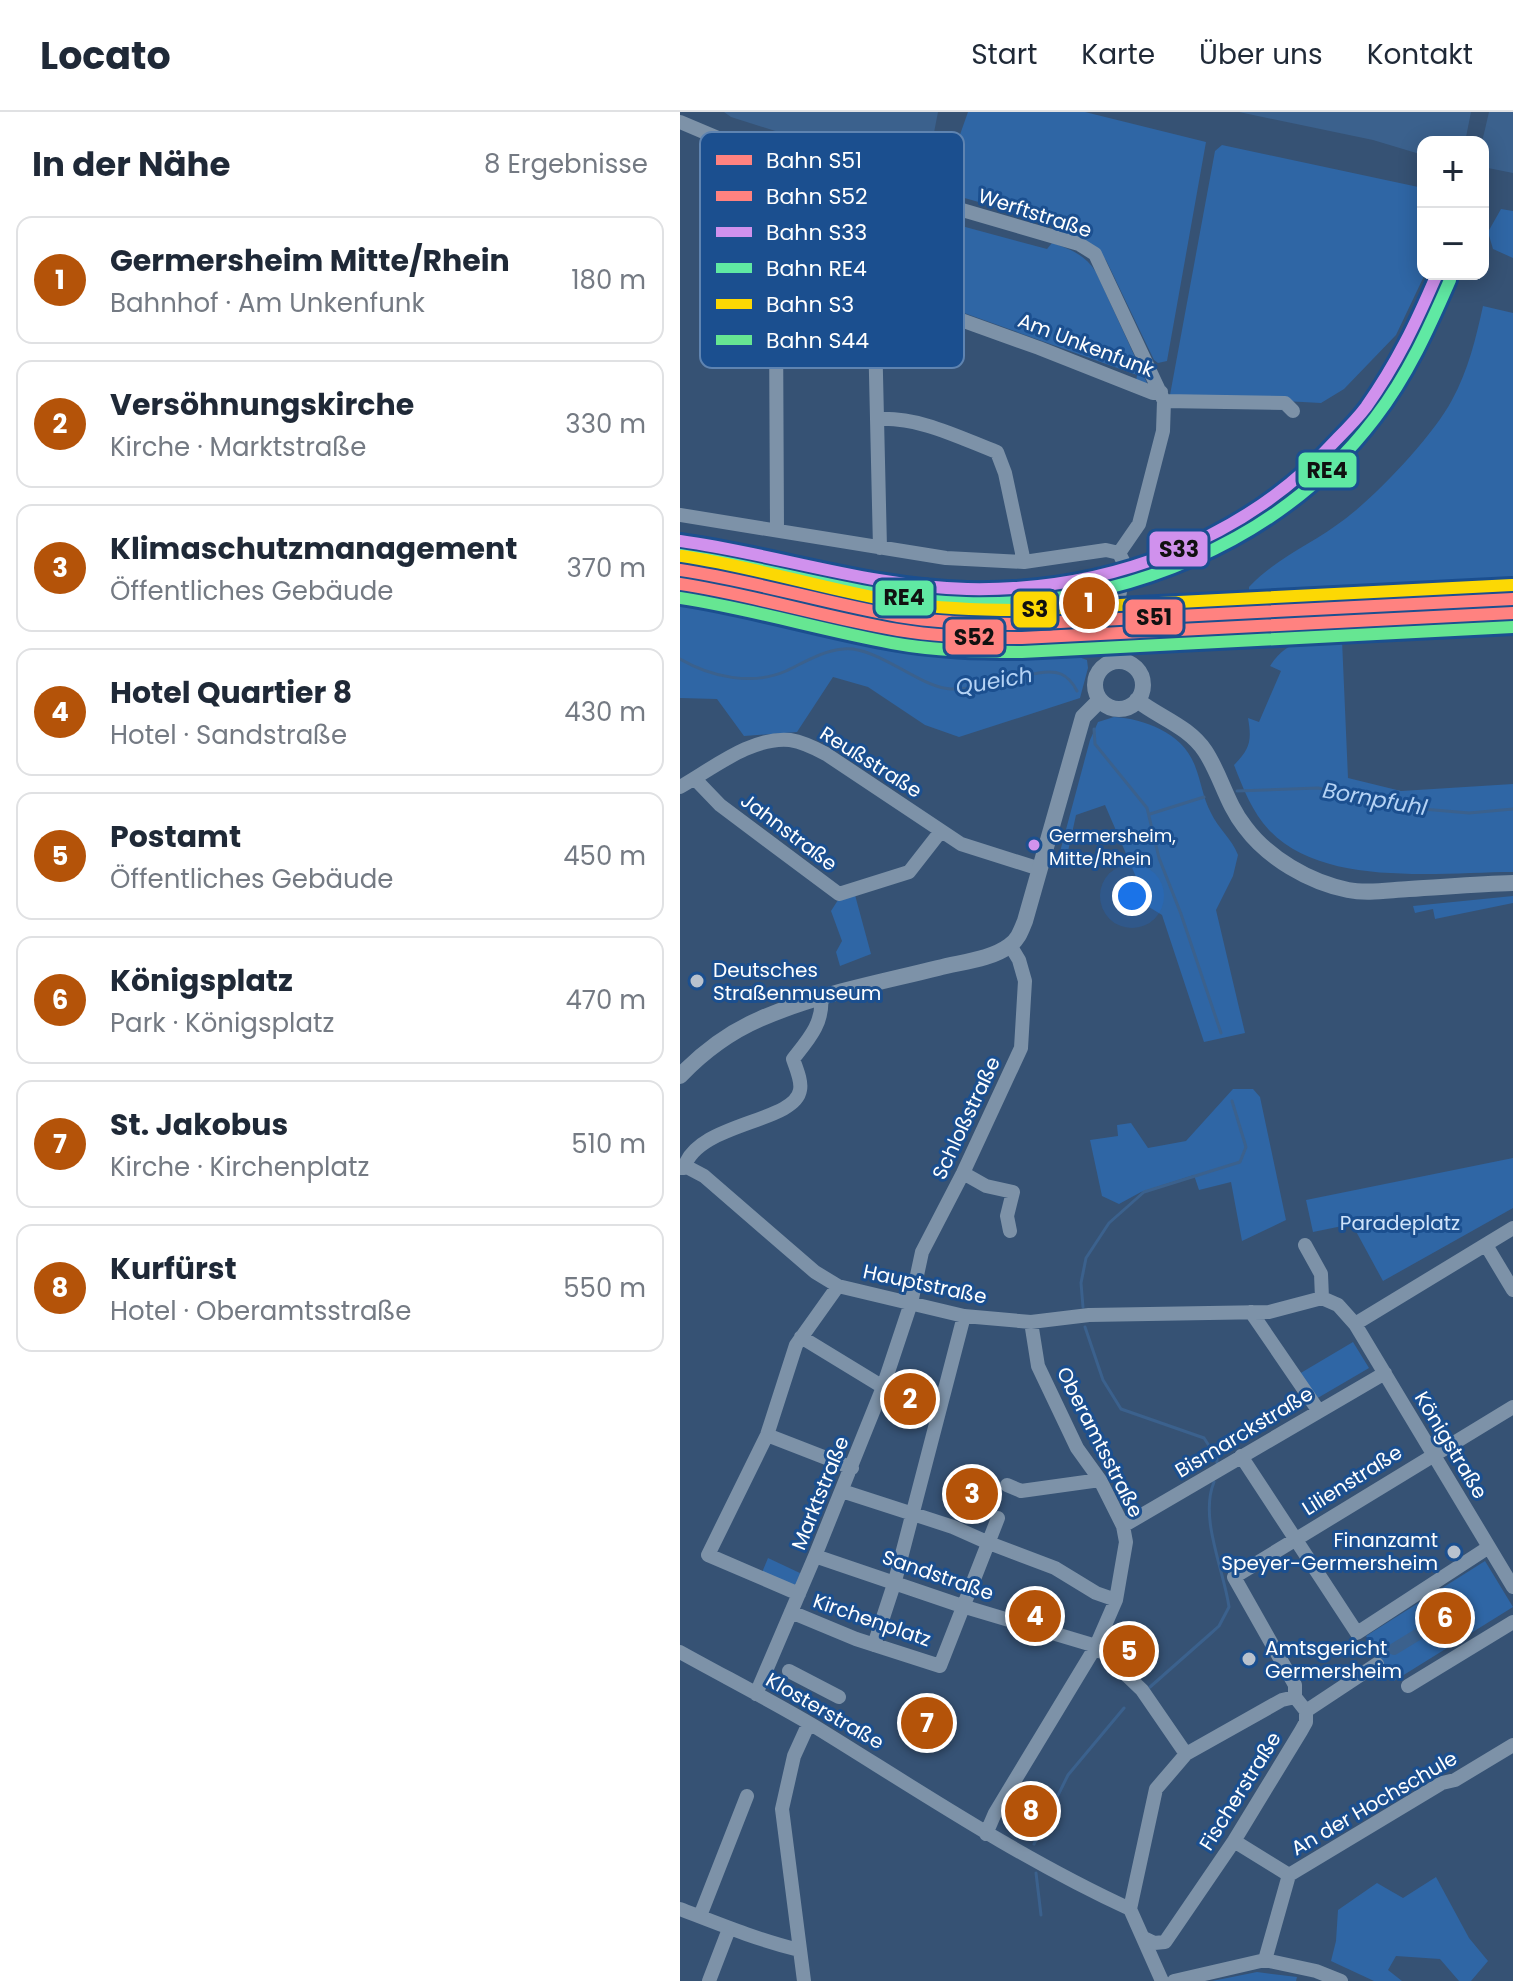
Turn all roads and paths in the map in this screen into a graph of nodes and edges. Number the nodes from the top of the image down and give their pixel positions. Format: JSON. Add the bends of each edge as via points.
{"nodes":[{"id":1,"x":680,"y":122,"type":"edge"},
{"id":2,"x":704,"y":132,"type":"edge"},
{"id":3,"x":964,"y":211,"type":"edge"},
{"id":4,"x":964,"y":322,"type":"edge"},
{"id":5,"x":776,"y":368,"type":"edge"},
{"id":6,"x":876,"y":368,"type":"edge"},
{"id":7,"x":1162,"y":396,"type":"junction"},
{"id":8,"x":1293,"y":411,"type":"dead end"},
{"id":9,"x":878,"y":419,"type":"junction"},
{"id":10,"x":680,"y":515,"type":"edge"},
{"id":11,"x":777,"y":530,"type":"junction"},
{"id":12,"x":880,"y":548,"type":"junction"},
{"id":13,"x":1119,"y":553,"type":"junction"},
{"id":14,"x":1024,"y":562,"type":"junction"},
{"id":15,"x":1112,"y":661,"type":"junction"},
{"id":16,"x":1137,"y":700,"type":"junction"},
{"id":17,"x":1095,"y":704,"type":"junction"},
{"id":18,"x":695,"y":779,"type":"junction"},
{"id":19,"x":680,"y":787,"type":"edge"},
{"id":20,"x":941,"y":831,"type":"junction"},
{"id":21,"x":1040,"y":869,"type":"junction"},
{"id":22,"x":1513,"y":883,"type":"edge"},
{"id":23,"x":1010,"y":945,"type":"junction"},
{"id":24,"x":821,"y":997,"type":"junction"},
{"id":25,"x":680,"y":1076,"type":"edge"},
{"id":26,"x":682,"y":1168,"type":"edge"},
{"id":27,"x":963,"y":1173,"type":"junction"},
{"id":28,"x":1513,"y":1228,"type":"edge"},
{"id":29,"x":1010,"y":1231,"type":"dead end"},
{"id":30,"x":1305,"y":1245,"type":"dead end"},
{"id":31,"x":1486,"y":1245,"type":"junction"},
{"id":32,"x":838,"y":1286,"type":"junction"},
{"id":33,"x":1513,"y":1290,"type":"edge"},
{"id":34,"x":1322,"y":1298,"type":"junction"},
{"id":35,"x":911,"y":1303,"type":"junction"},
{"id":36,"x":1251,"y":1312,"type":"junction"},
{"id":37,"x":964,"y":1316,"type":"junction"},
{"id":38,"x":1031,"y":1322,"type":"junction"},
{"id":39,"x":1355,"y":1324,"type":"junction"},
{"id":40,"x":801,"y":1337,"type":"junction"},
{"id":41,"x":1385,"y":1373,"type":"junction"},
{"id":42,"x":883,"y":1387,"type":"junction"},
{"id":43,"x":1513,"y":1407,"type":"edge"},
{"id":44,"x":1318,"y":1410,"type":"junction"},
{"id":45,"x":767,"y":1435,"type":"junction"},
{"id":46,"x":1433,"y":1454,"type":"junction"},
{"id":47,"x":1241,"y":1456,"type":"junction"},
{"id":48,"x":852,"y":1468,"type":"junction"},
{"id":49,"x":1100,"y":1480,"type":"junction"},
{"id":50,"x":1007,"y":1485,"type":"dead end"},
{"id":51,"x":842,"y":1491,"type":"junction"},
{"id":52,"x":912,"y":1514,"type":"junction"},
{"id":53,"x":998,"y":1518,"type":"dead end"},
{"id":54,"x":1124,"y":1534,"type":"junction"},
{"id":55,"x":1296,"y":1538,"type":"junction"},
{"id":56,"x":989,"y":1543,"type":"junction"},
{"id":57,"x":1489,"y":1547,"type":"junction"},
{"id":58,"x":815,"y":1556,"type":"junction"},
{"id":59,"x":895,"y":1581,"type":"junction"},
{"id":60,"x":1512,"y":1583,"type":"edge"},
{"id":61,"x":799,"y":1594,"type":"junction"},
{"id":62,"x":1116,"y":1600,"type":"junction"},
{"id":63,"x":962,"y":1606,"type":"junction"},
{"id":64,"x":791,"y":1612,"type":"junction"},
{"id":65,"x":1513,"y":1622,"type":"edge"},
{"id":66,"x":874,"y":1645,"type":"junction"},
{"id":67,"x":1096,"y":1646,"type":"junction"},
{"id":68,"x":680,"y":1652,"type":"edge"},
{"id":69,"x":1377,"y":1664,"type":"dead end"},
{"id":70,"x":789,"y":1671,"type":"dead end"},
{"id":71,"x":1408,"y":1686,"type":"dead end"},
{"id":72,"x":756,"y":1694,"type":"junction"},
{"id":73,"x":839,"y":1697,"type":"dead end"},
{"id":74,"x":1295,"y":1697,"type":"junction"},
{"id":75,"x":1306,"y":1711,"type":"junction"},
{"id":76,"x":809,"y":1723,"type":"junction"},
{"id":77,"x":1513,"y":1745,"type":"edge"},
{"id":78,"x":1186,"y":1754,"type":"junction"},
{"id":79,"x":747,"y":1796,"type":"dead end"},
{"id":80,"x":986,"y":1834,"type":"junction"},
{"id":81,"x":1234,"y":1841,"type":"junction"},
{"id":82,"x":1289,"y":1875,"type":"junction"},
{"id":83,"x":680,"y":1909,"type":"edge"},
{"id":84,"x":1130,"y":1909,"type":"junction"},
{"id":85,"x":700,"y":1916,"type":"junction"},
{"id":86,"x":729,"y":1929,"type":"junction"},
{"id":87,"x":1144,"y":1938,"type":"junction"},
{"id":88,"x":799,"y":1950,"type":"junction"},
{"id":89,"x":1265,"y":1960,"type":"junction"},
{"id":90,"x":709,"y":1981,"type":"edge"},
{"id":91,"x":804,"y":1981,"type":"edge"},
{"id":92,"x":1162,"y":1981,"type":"edge"},
{"id":93,"x":1174,"y":1981,"type":"edge"},
{"id":94,"x":1341,"y":1981,"type":"edge"}],
"edges":[{"from":1,"to":2,"type":"street","name":"Werftstraße"},
{"from":3,"to":7,"type":"street","name":"Werftstraße","via":[[1088,248],[1102,264]]},
{"from":4,"to":7,"type":"street","name":"Am Unkenfunk"},
{"from":5,"to":11,"type":"street","name":"Am Unkenfunk"},
{"from":6,"to":9,"type":"street"},
{"from":7,"to":8,"type":"street","via":[[1285,403]]},
{"from":7,"to":13,"type":"street","name":"Am Unkenfunk","via":[[1163,431],[1139,524]]},
{"from":9,"to":12,"type":"street"},
{"from":9,"to":14,"type":"street","via":[[919,422],[997,452]]},
{"from":10,"to":11,"type":"street"},
{"from":11,"to":12,"type":"street"},
{"from":12,"to":14,"type":"street"},
{"from":13,"to":14,"type":"street","via":[[1106,550]]},
{"from":13,"to":15,"type":"street","via":[[1125,565]]},
{"from":15,"to":16,"type":"street","via":[[1127,662],[1139,672],[1143,686]]},
{"from":15,"to":17,"type":"street","via":[[1096,677]]},
{"from":16,"to":17,"type":"street","via":[[1118,709]]},
{"from":16,"to":22,"type":"street","via":[[1195,738],[1244,827],[1267,851],[1299,871],[1333,886],[1366,892]]},
{"from":17,"to":21,"type":"street","via":[[1080,725]]},
{"from":18,"to":19,"type":"street","name":"Reußstraße"},
{"from":18,"to":20,"type":"street","name":"Reußstraße","via":[[758,744],[789,740],[826,754]]},
{"from":18,"to":20,"type":"street","name":"Jahnstraße","via":[[720,805],[839,894],[909,872]]},
{"from":20,"to":21,"type":"street","name":"Reußstraße","via":[[969,848]]},
{"from":21,"to":23,"type":"street","via":[[1022,929]]},
{"from":23,"to":24,"type":"street"},
{"from":23,"to":27,"type":"street","name":"Schloßstraße","via":[[1025,981],[1021,1048]]},
{"from":24,"to":25,"type":"street","via":[[730,1034]]},
{"from":24,"to":26,"type":"street","via":[[818,1024],[793,1059],[801,1087],[796,1098],[697,1148]]},
{"from":26,"to":32,"type":"street","name":"Hauptstraße","via":[[704,1176]]},
{"from":27,"to":29,"type":"street","via":[[1013,1192],[1007,1216]]},
{"from":27,"to":35,"type":"street","name":"Schloßstraße","via":[[922,1252]]},
{"from":28,"to":31,"type":"street"},
{"from":30,"to":34,"type":"street","via":[[1321,1274]]},
{"from":31,"to":33,"type":"street"},
{"from":31,"to":39,"type":"street"},
{"from":32,"to":35,"type":"street","name":"Hauptstraße"},
{"from":32,"to":40,"type":"street"},
{"from":34,"to":36,"type":"street","name":"Hauptstraße"},
{"from":34,"to":39,"type":"street","name":"Königstraße","via":[[1338,1305]]},
{"from":35,"to":37,"type":"street","name":"Hauptstraße"},
{"from":35,"to":42,"type":"street","name":"Marktstraße"},
{"from":36,"to":38,"type":"street","name":"Hauptstraße","via":[[1089,1315]]},
{"from":36,"to":44,"type":"street"},
{"from":37,"to":38,"type":"street","name":"Hauptstraße"},
{"from":37,"to":52,"type":"street"},
{"from":38,"to":49,"type":"street","name":"Oberamtsstraße","via":[[1038,1366],[1077,1448]]},
{"from":39,"to":41,"type":"street","name":"Königstraße"},
{"from":40,"to":42,"type":"street"},
{"from":40,"to":45,"type":"street"},
{"from":41,"to":44,"type":"street","name":"Bismarckstraße"},
{"from":41,"to":46,"type":"street","name":"Königstraße"},
{"from":42,"to":48,"type":"street","name":"Marktstraße"},
{"from":43,"to":46,"type":"street","name":"Lilienstraße"},
{"from":44,"to":47,"type":"street","name":"Bismarckstraße"},
{"from":45,"to":48,"type":"street"},
{"from":45,"to":61,"type":"street","via":[[708,1555]]},
{"from":46,"to":55,"type":"street","name":"Lilienstraße"},
{"from":46,"to":57,"type":"street","name":"Königstraße"},
{"from":47,"to":54,"type":"street","name":"Bismarckstraße"},
{"from":47,"to":55,"type":"street"},
{"from":48,"to":51,"type":"street","name":"Marktstraße"},
{"from":49,"to":50,"type":"street","via":[[1021,1491]]},
{"from":49,"to":54,"type":"street","name":"Oberamtsstraße"},
{"from":51,"to":52,"type":"street"},
{"from":51,"to":58,"type":"street","name":"Marktstraße"},
{"from":52,"to":56,"type":"street"},
{"from":52,"to":59,"type":"street"},
{"from":53,"to":56,"type":"street"},
{"from":54,"to":62,"type":"street","name":"Oberamtsstraße"},
{"from":55,"to":57,"type":"street","via":[[1357,1633]]},
{"from":55,"to":74,"type":"street","name":"Lilienstraße","via":[[1234,1577],[1295,1685]]},
{"from":56,"to":62,"type":"street","via":[[1055,1568]]},
{"from":56,"to":63,"type":"street"},
{"from":57,"to":60,"type":"street","name":"Königstraße"},
{"from":58,"to":59,"type":"street","name":"Sandstraße"},
{"from":58,"to":61,"type":"street","name":"Marktstraße"},
{"from":59,"to":63,"type":"street","name":"Sandstraße"},
{"from":59,"to":66,"type":"street"},
{"from":61,"to":64,"type":"street","name":"Marktstraße"},
{"from":62,"to":67,"type":"street","name":"Oberamtsstraße"},
{"from":63,"to":66,"type":"street","name":"Kirchenplatz","via":[[940,1666]]},
{"from":63,"to":67,"type":"street","name":"Sandstraße"},
{"from":64,"to":66,"type":"street","name":"Kirchenplatz"},
{"from":64,"to":72,"type":"street","name":"Marktstraße"},
{"from":65,"to":71,"type":"street"},
{"from":67,"to":78,"type":"street","name":"Sandstraße","via":[[1142,1690]]},
{"from":67,"to":80,"type":"street","name":"Oberamtsstraße"},
{"from":68,"to":72,"type":"street","name":"Klosterstraße"},
{"from":69,"to":75,"type":"street"},
{"from":70,"to":73,"type":"street"},
{"from":72,"to":76,"type":"street","name":"Klosterstraße"},
{"from":74,"to":75,"type":"street"},
{"from":74,"to":78,"type":"street"},
{"from":75,"to":81,"type":"street","name":"Fischerstraße","via":[[1306,1722]]},
{"from":76,"to":80,"type":"street","name":"Klosterstraße"},
{"from":76,"to":88,"type":"street","via":[[794,1756],[782,1809]]},
{"from":77,"to":82,"type":"street","name":"An der Hochschule"},
{"from":78,"to":84,"type":"street","via":[[1156,1789]]},
{"from":79,"to":85,"type":"street"},
{"from":80,"to":84,"type":"street","name":"Klosterstraße"},
{"from":81,"to":82,"type":"street"},
{"from":81,"to":87,"type":"street","name":"Fischerstraße","via":[[1165,1942]]},
{"from":82,"to":89,"type":"street","name":"An der Hochschule"},
{"from":83,"to":85,"type":"street"},
{"from":84,"to":87,"type":"street"},
{"from":85,"to":86,"type":"street"},
{"from":86,"to":88,"type":"street"},
{"from":86,"to":90,"type":"street"},
{"from":87,"to":92,"type":"street"},
{"from":88,"to":91,"type":"street"},
{"from":89,"to":93,"type":"street"},
{"from":89,"to":94,"type":"street"}]}
